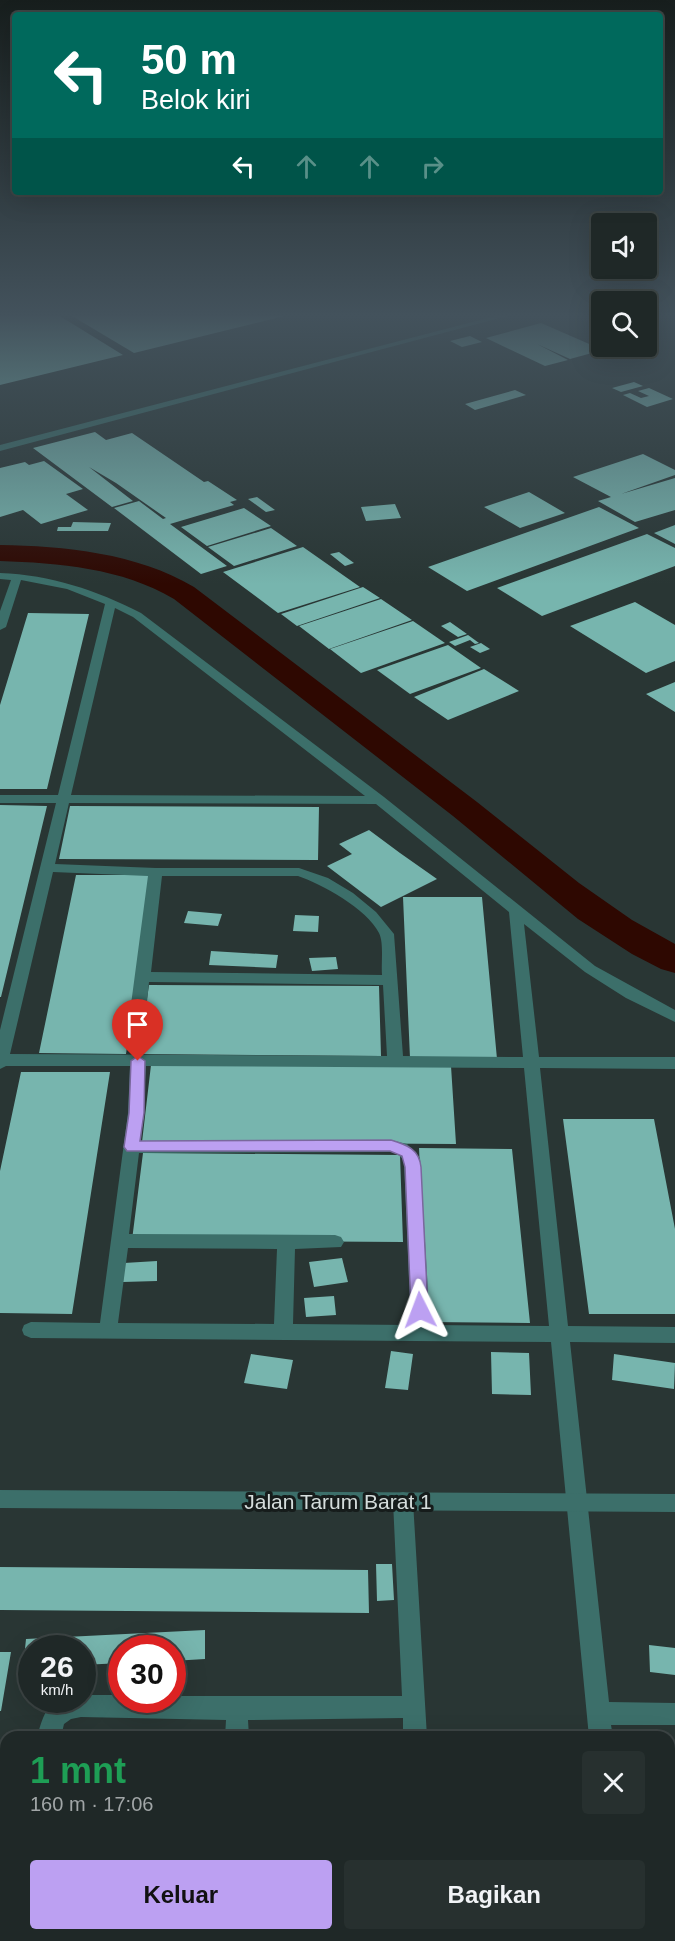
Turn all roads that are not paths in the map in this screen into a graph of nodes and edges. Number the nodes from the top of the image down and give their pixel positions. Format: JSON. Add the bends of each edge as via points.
{"nodes":[{"id":1,"x":168,"y":404,"type":"edge"},
{"id":2,"x":0,"y":448,"type":"edge"},
{"id":3,"x":0,"y":576,"type":"edge"},
{"id":4,"x":17,"y":577,"type":"junction"},
{"id":5,"x":111,"y":601,"type":"junction"},
{"id":6,"x":1,"y":621,"type":"edge"},
{"id":7,"x":0,"y":799,"type":"edge"},
{"id":8,"x":62,"y":800,"type":"junction"},
{"id":9,"x":379,"y":800,"type":"junction"},
{"id":10,"x":48,"y":868,"type":"junction"},
{"id":11,"x":156,"y":872,"type":"junction"},
{"id":12,"x":516,"y":912,"type":"junction"},
{"id":13,"x":142,"y":976,"type":"junction"},
{"id":14,"x":390,"y":980,"type":"junction"},
{"id":15,"x":138,"y":1012,"type":"dead end"},
{"id":16,"x":675,"y":1017,"type":"edge"},
{"id":17,"x":0,"y":1061,"type":"edge"},
{"id":18,"x":138,"y":1061,"type":"junction"},
{"id":19,"x":395,"y":1062,"type":"junction"},
{"id":20,"x":532,"y":1062,"type":"junction"},
{"id":21,"x":675,"y":1063,"type":"edge"},
{"id":22,"x":132,"y":1147,"type":"junction"},
{"id":23,"x":120,"y":1241,"type":"junction"},
{"id":24,"x":286,"y":1242,"type":"junction"},
{"id":25,"x":335,"y":1242,"type":"dead end"},
{"id":26,"x":31,"y":1330,"type":"dead end"},
{"id":27,"x":108,"y":1331,"type":"junction"},
{"id":28,"x":284,"y":1332,"type":"junction"},
{"id":29,"x":421,"y":1333,"type":"junction"},
{"id":30,"x":559,"y":1334,"type":"junction"},
{"id":31,"x":675,"y":1335,"type":"edge"},
{"id":32,"x":0,"y":1499,"type":"edge"},
{"id":33,"x":403,"y":1501,"type":"junction"},
{"id":34,"x":576,"y":1502,"type":"junction"},
{"id":35,"x":675,"y":1503,"type":"edge"},
{"id":36,"x":414,"y":1707,"type":"junction"},
{"id":37,"x":237,"y":1709,"type":"junction"},
{"id":38,"x":598,"y":1713,"type":"junction"},
{"id":39,"x":675,"y":1714,"type":"edge"},
{"id":40,"x":50,"y":1731,"type":"edge"},
{"id":41,"x":237,"y":1731,"type":"edge"},
{"id":42,"x":415,"y":1731,"type":"edge"},
{"id":43,"x":600,"y":1731,"type":"edge"}],
"edges":[{"from":1,"to":2,"type":"street"},
{"from":3,"to":4,"type":"street"},
{"from":4,"to":5,"type":"street","via":[[74,587]]},
{"from":4,"to":6,"type":"street"},
{"from":5,"to":8,"type":"street"},
{"from":5,"to":9,"type":"street","via":[[137,615]]},
{"from":7,"to":8,"type":"street"},
{"from":8,"to":9,"type":"street"},
{"from":8,"to":10,"type":"street"},
{"from":9,"to":12,"type":"street"},
{"from":10,"to":11,"type":"street"},
{"from":10,"to":17,"type":"street"},
{"from":11,"to":13,"type":"street"},
{"from":11,"to":14,"type":"street","via":[[314,875],[382,924],[387,934]]},
{"from":12,"to":16,"type":"street","via":[[590,969]]},
{"from":12,"to":20,"type":"street"},
{"from":13,"to":14,"type":"street"},
{"from":13,"to":15,"type":"street"},
{"from":14,"to":19,"type":"street"},
{"from":17,"to":18,"type":"street"},
{"from":18,"to":19,"type":"street"},
{"from":18,"to":22,"type":"street"},
{"from":19,"to":20,"type":"street"},
{"from":20,"to":21,"type":"street"},
{"from":20,"to":30,"type":"street"},
{"from":22,"to":23,"type":"street"},
{"from":22,"to":29,"type":"street","via":[[400,1148],[412,1158]]},
{"from":23,"to":24,"type":"street"},
{"from":23,"to":27,"type":"street"},
{"from":24,"to":25,"type":"street"},
{"from":24,"to":28,"type":"street"},
{"from":26,"to":27,"type":"street"},
{"from":27,"to":28,"type":"street"},
{"from":28,"to":29,"type":"street"},
{"from":29,"to":30,"type":"street"},
{"from":30,"to":31,"type":"street"},
{"from":30,"to":34,"type":"street"},
{"from":32,"to":33,"type":"street","name":"Jalan Tarum Barat 1"},
{"from":33,"to":34,"type":"street","name":"Jalan Tarum Barat 1"},
{"from":33,"to":36,"type":"street"},
{"from":34,"to":35,"type":"street","name":"Jalan Tarum Barat 1"},
{"from":34,"to":38,"type":"street"},
{"from":36,"to":37,"type":"street"},
{"from":36,"to":42,"type":"street"},
{"from":37,"to":40,"type":"street","via":[[67,1708],[54,1717]]},
{"from":37,"to":41,"type":"street"},
{"from":38,"to":39,"type":"street"},
{"from":38,"to":43,"type":"street"}]}
